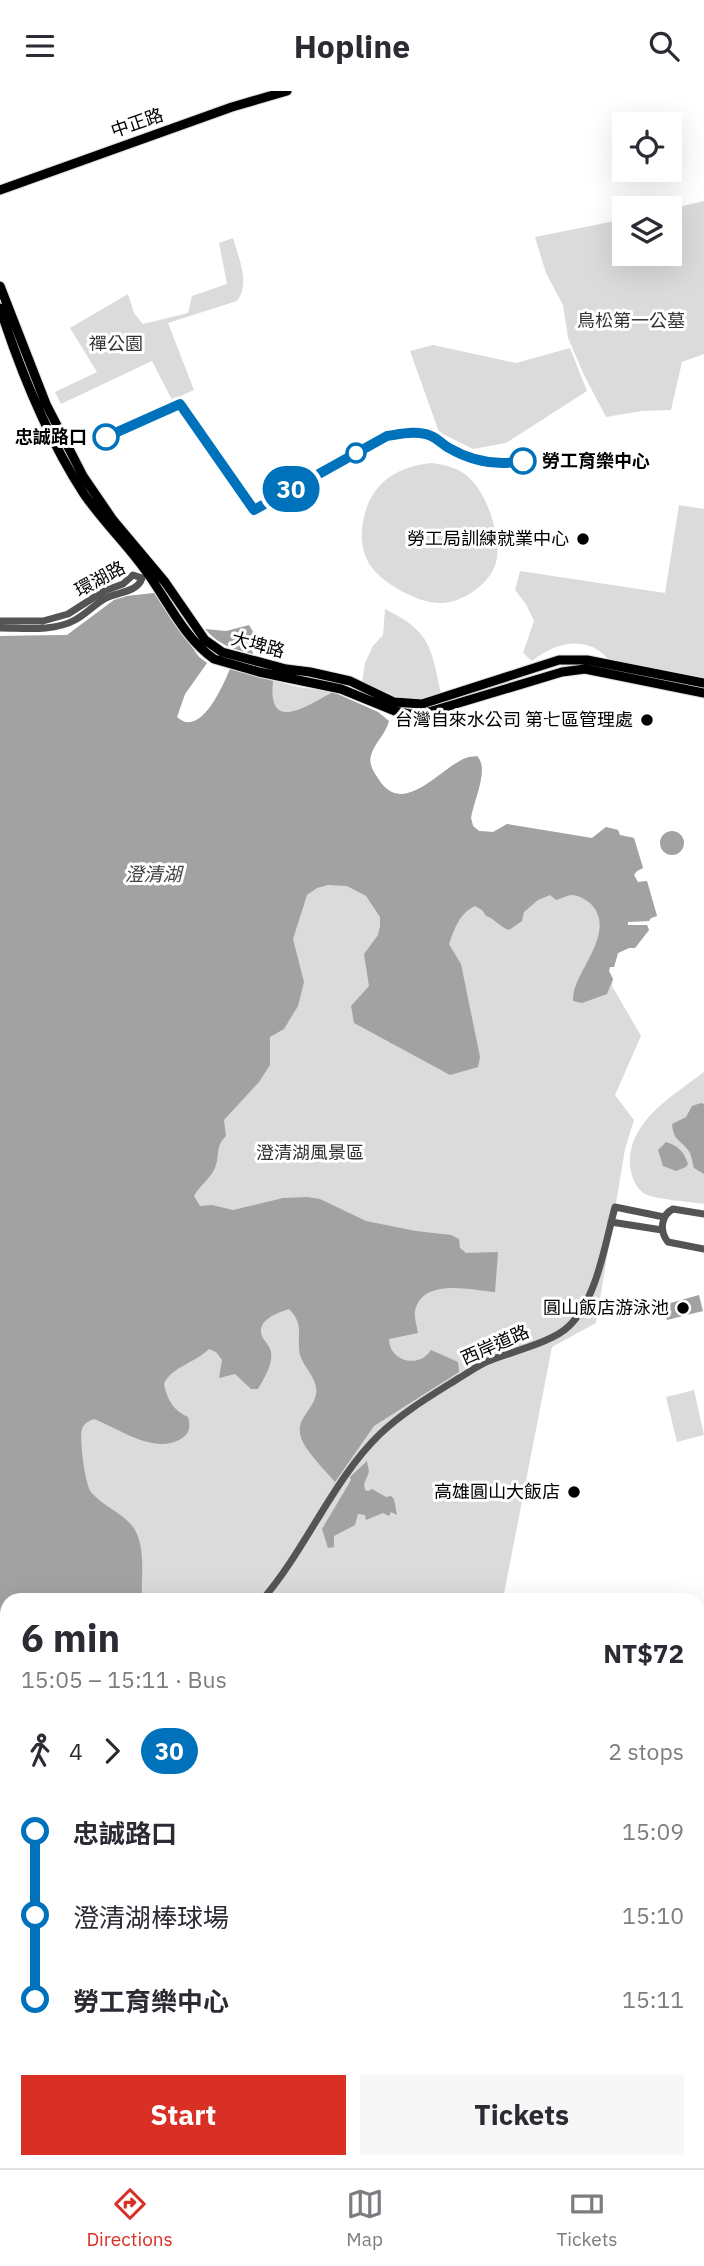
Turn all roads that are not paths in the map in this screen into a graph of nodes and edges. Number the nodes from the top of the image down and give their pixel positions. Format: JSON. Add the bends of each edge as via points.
{"nodes":[{"id":1,"x":287,"y":91,"type":"edge"},
{"id":2,"x":0,"y":190,"type":"edge"},
{"id":3,"x":0,"y":286,"type":"edge"},
{"id":4,"x":0,"y":308,"type":"edge"},
{"id":5,"x":0,"y":621,"type":"edge"},
{"id":6,"x":25,"y":624,"type":"junction"},
{"id":7,"x":0,"y":628,"type":"edge"},
{"id":8,"x":704,"y":683,"type":"edge"},
{"id":9,"x":704,"y":693,"type":"edge"},
{"id":10,"x":704,"y":1214,"type":"edge"},
{"id":11,"x":664,"y":1217,"type":"junction"},
{"id":12,"x":611,"y":1222,"type":"junction"},
{"id":13,"x":662,"y":1230,"type":"junction"},
{"id":14,"x":704,"y":1249,"type":"edge"},
{"id":15,"x":268,"y":1593,"type":"edge"}],
"edges":[{"from":1,"to":2,"type":"main road","name":"中正路"},
{"from":3,"to":8,"type":"main road","name":"大埤路","via":[[46,404],[83,476],[205,639],[222,652],[350,681],[408,705],[559,660],[587,660]]},
{"from":4,"to":9,"type":"main road","name":"大埤路","via":[[23,375],[61,455],[188,633],[214,659],[341,689],[409,714],[585,669]]},
{"from":5,"to":6,"type":"street","name":"環湖路"},
{"from":6,"to":6,"type":"street","name":"環湖路","via":[[43,628],[67,624],[107,598],[141,584],[142,578],[133,575],[68,614]]},
{"from":6,"to":7,"type":"street","name":"環湖路"},
{"from":10,"to":11,"type":"street","via":[[673,1209]]},
{"from":11,"to":12,"type":"street","name":"西岸道路","via":[[615,1207]]},
{"from":11,"to":13,"type":"street"},
{"from":12,"to":13,"type":"street"},
{"from":12,"to":15,"type":"street","name":"西岸道路","via":[[596,1279],[569,1327],[484,1363],[384,1431],[366,1448]]},
{"from":13,"to":14,"type":"street","via":[[667,1242]]}]}
